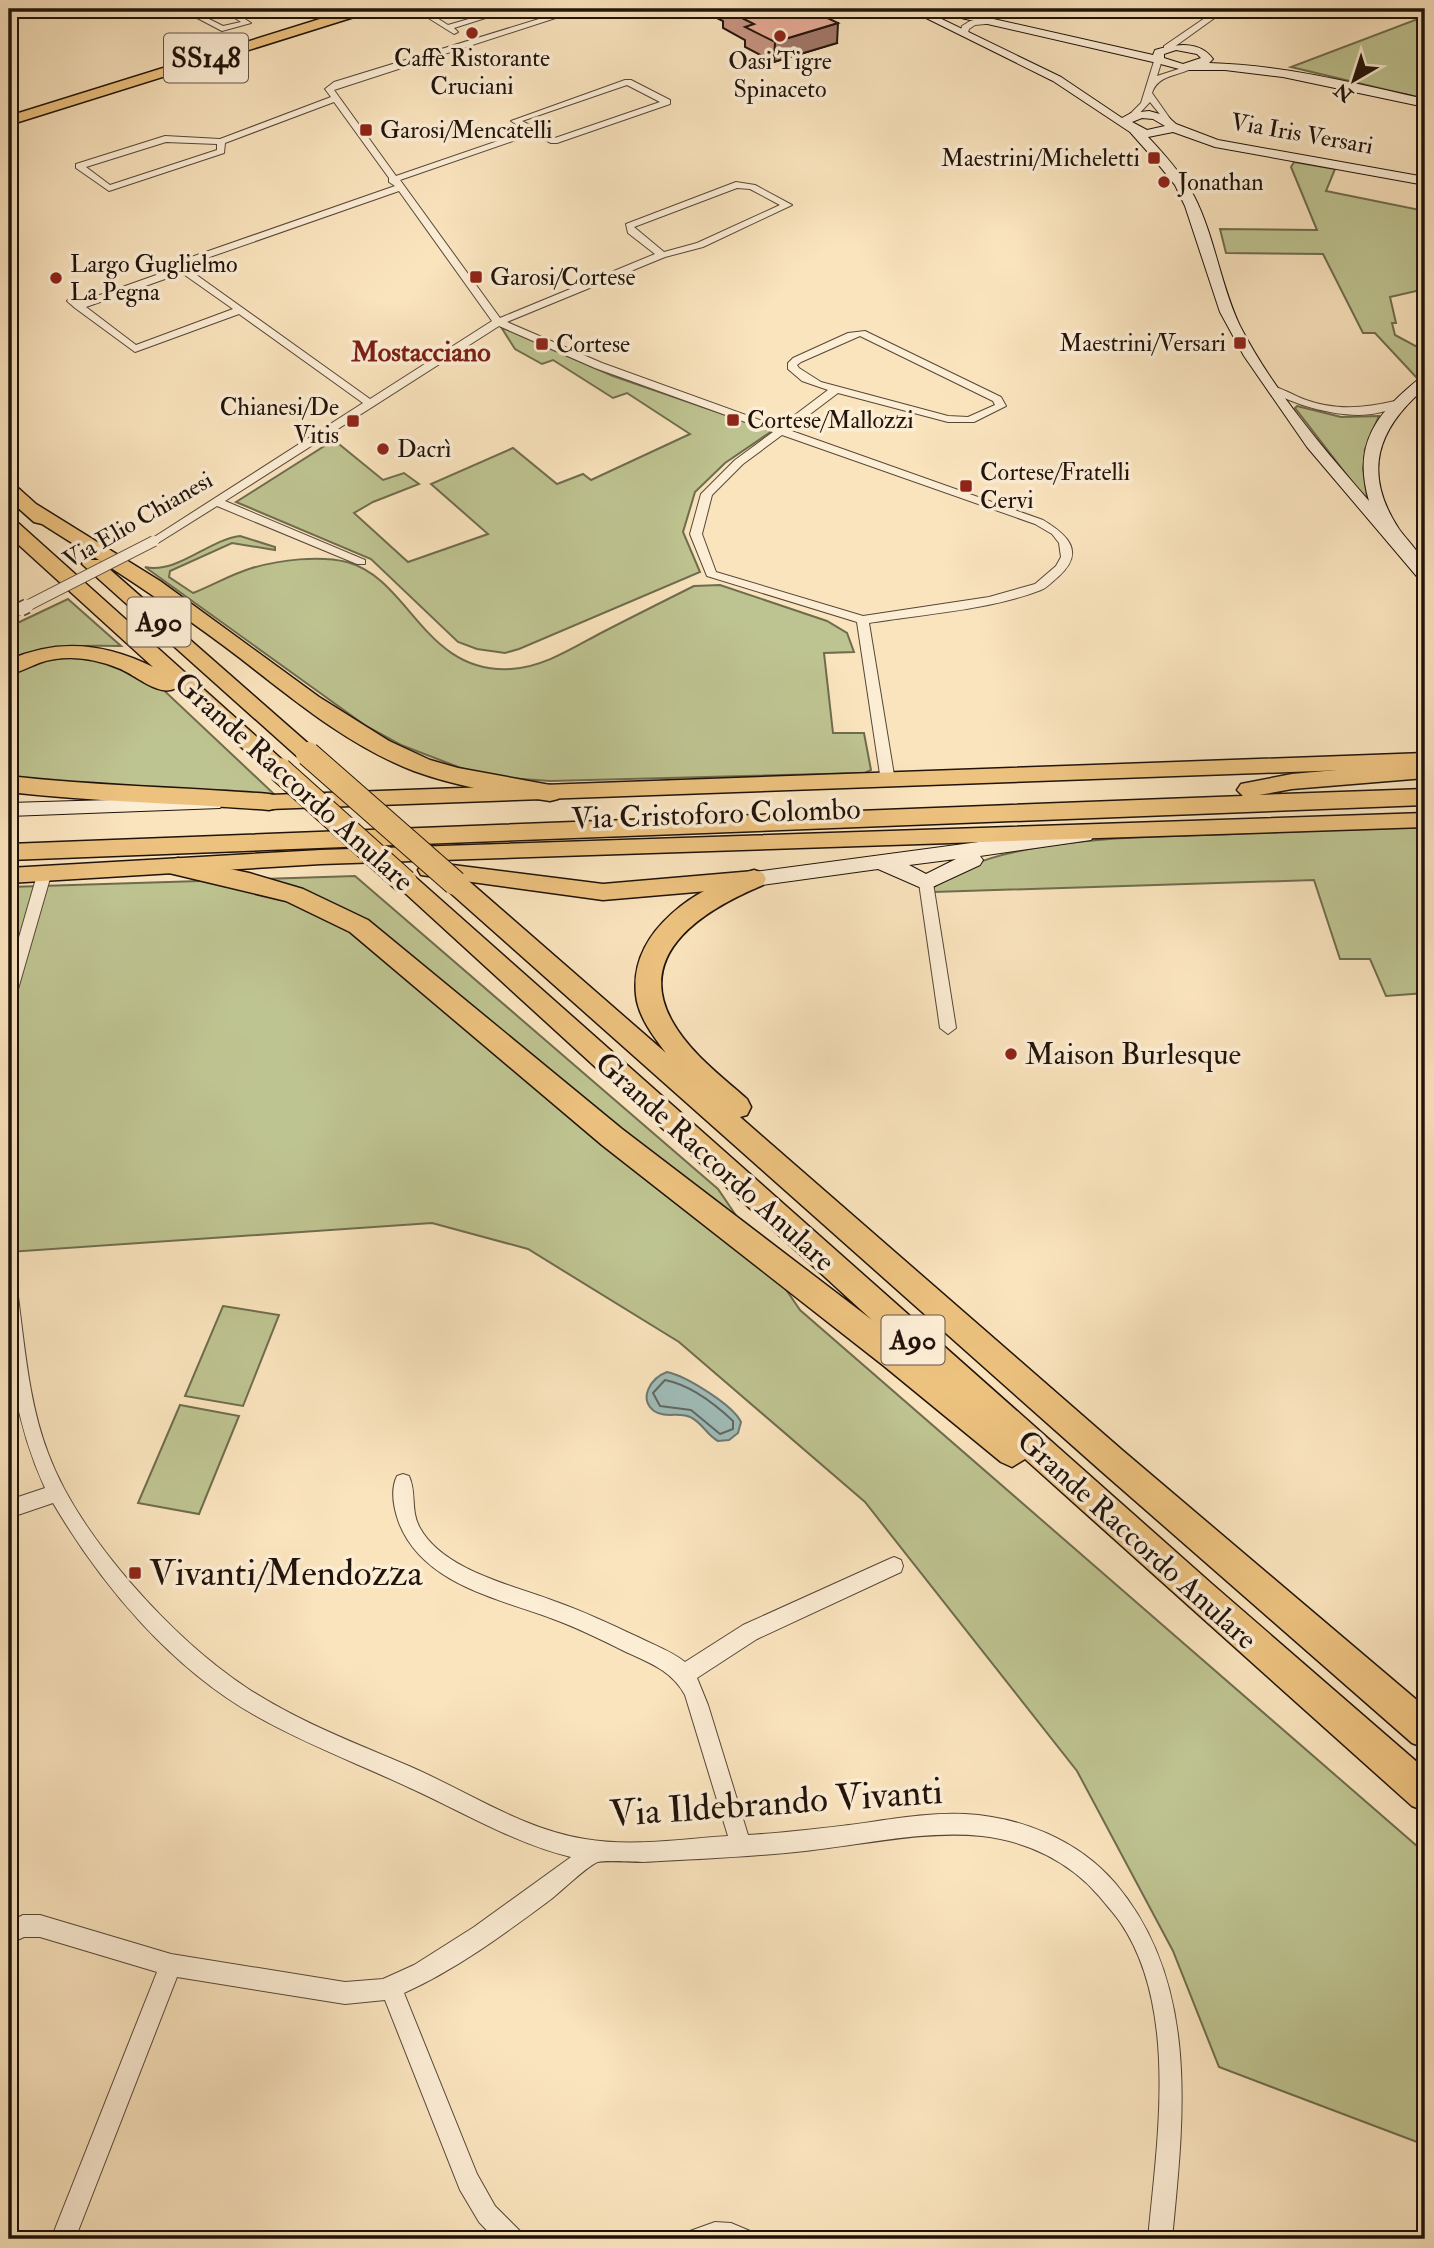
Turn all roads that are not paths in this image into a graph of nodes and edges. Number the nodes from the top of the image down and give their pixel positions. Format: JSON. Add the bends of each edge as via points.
{"nodes":[{"id":1,"x":185,"y":9,"type":"edge"},
{"id":2,"x":204,"y":9,"type":"edge"},
{"id":3,"x":225,"y":9,"type":"edge"},
{"id":4,"x":335,"y":9,"type":"edge"},
{"id":5,"x":348,"y":9,"type":"edge"},
{"id":6,"x":365,"y":9,"type":"edge"},
{"id":7,"x":378,"y":9,"type":"edge"},
{"id":8,"x":418,"y":9,"type":"edge"},
{"id":9,"x":509,"y":9,"type":"edge"},
{"id":10,"x":567,"y":9,"type":"edge"},
{"id":11,"x":913,"y":9,"type":"edge"},
{"id":12,"x":935,"y":9,"type":"edge"},
{"id":13,"x":1223,"y":9,"type":"edge"},
{"id":14,"x":1210,"y":19,"type":"junction"},
{"id":15,"x":992,"y":20,"type":"junction"},
{"id":16,"x":447,"y":28,"type":"junction"},
{"id":17,"x":964,"y":33,"type":"junction"},
{"id":18,"x":253,"y":41,"type":"junction"},
{"id":19,"x":473,"y":42,"type":"junction"},
{"id":20,"x":1107,"y":46,"type":"junction"},
{"id":21,"x":1200,"y":46,"type":"junction"},
{"id":22,"x":1166,"y":48,"type":"junction"},
{"id":23,"x":1157,"y":59,"type":"junction"},
{"id":24,"x":1193,"y":66,"type":"junction"},
{"id":25,"x":1303,"y":75,"type":"junction"},
{"id":26,"x":102,"y":88,"type":"junction"},
{"id":27,"x":1149,"y":88,"type":"junction"},
{"id":28,"x":333,"y":99,"type":"junction"},
{"id":29,"x":1425,"y":103,"type":"edge"},
{"id":30,"x":9,"y":105,"type":"edge"},
{"id":31,"x":9,"y":114,"type":"edge"},
{"id":32,"x":1134,"y":120,"type":"junction"},
{"id":33,"x":1169,"y":124,"type":"junction"},
{"id":34,"x":11,"y":128,"type":"edge"},
{"id":35,"x":534,"y":131,"type":"junction"},
{"id":36,"x":221,"y":142,"type":"junction"},
{"id":37,"x":1425,"y":181,"type":"edge"},
{"id":38,"x":396,"y":184,"type":"junction"},
{"id":39,"x":662,"y":255,"type":"junction"},
{"id":40,"x":180,"y":267,"type":"junction"},
{"id":41,"x":240,"y":310,"type":"junction"},
{"id":42,"x":498,"y":322,"type":"junction"},
{"id":43,"x":1425,"y":381,"type":"edge"},
{"id":44,"x":835,"y":390,"type":"junction"},
{"id":45,"x":1275,"y":390,"type":"junction"},
{"id":46,"x":371,"y":404,"type":"junction"},
{"id":47,"x":1395,"y":404,"type":"junction"},
{"id":48,"x":781,"y":431,"type":"junction"},
{"id":49,"x":9,"y":490,"type":"edge"},
{"id":50,"x":1375,"y":496,"type":"junction"},
{"id":51,"x":1356,"y":497,"type":"junction"},
{"id":52,"x":216,"y":500,"type":"junction"},
{"id":53,"x":28,"y":507,"type":"junction"},
{"id":54,"x":9,"y":525,"type":"edge"},
{"id":55,"x":1404,"y":551,"type":"junction"},
{"id":56,"x":361,"y":562,"type":"dead end"},
{"id":57,"x":1425,"y":575,"type":"edge"},
{"id":58,"x":9,"y":616,"type":"edge"},
{"id":59,"x":863,"y":620,"type":"junction"},
{"id":60,"x":9,"y":668,"type":"edge"},
{"id":61,"x":236,"y":731,"type":"junction"},
{"id":62,"x":1425,"y":751,"type":"edge"},
{"id":63,"x":1425,"y":761,"type":"edge"},
{"id":64,"x":1425,"y":770,"type":"edge"},
{"id":65,"x":1074,"y":774,"type":"junction"},
{"id":66,"x":888,"y":780,"type":"junction"},
{"id":67,"x":1425,"y":783,"type":"edge"},
{"id":68,"x":9,"y":784,"type":"edge"},
{"id":69,"x":1249,"y":790,"type":"junction"},
{"id":70,"x":550,"y":793,"type":"junction"},
{"id":71,"x":1425,"y":797,"type":"edge"},
{"id":72,"x":269,"y":802,"type":"junction"},
{"id":73,"x":9,"y":810,"type":"edge"},
{"id":74,"x":1425,"y":820,"type":"edge"},
{"id":75,"x":1114,"y":831,"type":"junction"},
{"id":76,"x":9,"y":836,"type":"edge"},
{"id":77,"x":1016,"y":845,"type":"junction"},
{"id":78,"x":9,"y":852,"type":"edge"},
{"id":79,"x":321,"y":857,"type":"junction"},
{"id":80,"x":881,"y":863,"type":"junction"},
{"id":81,"x":178,"y":867,"type":"junction"},
{"id":82,"x":44,"y":875,"type":"junction"},
{"id":83,"x":9,"y":876,"type":"edge"},
{"id":84,"x":754,"y":879,"type":"junction"},
{"id":85,"x":926,"y":883,"type":"junction"},
{"id":86,"x":9,"y":996,"type":"edge"},
{"id":87,"x":948,"y":1028,"type":"dead end"},
{"id":88,"x":831,"y":1214,"type":"junction"},
{"id":89,"x":9,"y":1297,"type":"edge"},
{"id":90,"x":403,"y":1482,"type":"dead end"},
{"id":91,"x":57,"y":1493,"type":"junction"},
{"id":92,"x":9,"y":1509,"type":"edge"},
{"id":93,"x":894,"y":1566,"type":"dead end"},
{"id":94,"x":1200,"y":1596,"type":"junction"},
{"id":95,"x":683,"y":1675,"type":"junction"},
{"id":96,"x":1425,"y":1730,"type":"edge"},
{"id":97,"x":1425,"y":1793,"type":"edge"},
{"id":98,"x":741,"y":1846,"type":"junction"},
{"id":99,"x":594,"y":1851,"type":"junction"},
{"id":100,"x":9,"y":1933,"type":"edge"},
{"id":101,"x":171,"y":1965,"type":"junction"},
{"id":102,"x":391,"y":1987,"type":"junction"},
{"id":103,"x":63,"y":2239,"type":"edge"},
{"id":104,"x":512,"y":2239,"type":"edge"},
{"id":105,"x":698,"y":2239,"type":"edge"},
{"id":106,"x":742,"y":2239,"type":"edge"},
{"id":107,"x":1160,"y":2239,"type":"edge"}],
"edges":[{"from":1,"to":2,"type":"street"},
{"from":1,"to":3,"type":"street","via":[[222,29],[247,23]]},
{"from":4,"to":18,"type":"highway"},
{"from":5,"to":18,"type":"highway","number":"SS148"},
{"from":6,"to":18,"type":"highway","number":"SS148"},
{"from":7,"to":18,"type":"highway"},
{"from":8,"to":16,"type":"street"},
{"from":9,"to":16,"type":"street"},
{"from":10,"to":19,"type":"street","via":[[570,12]]},
{"from":11,"to":17,"type":"street"},
{"from":12,"to":15,"type":"street"},
{"from":13,"to":14,"type":"street"},
{"from":14,"to":21,"type":"street"},
{"from":14,"to":22,"type":"street"},
{"from":15,"to":17,"type":"street","via":[[968,24]]},
{"from":15,"to":20,"type":"street"},
{"from":16,"to":19,"type":"street"},
{"from":17,"to":32,"type":"street","via":[[1051,75],[1100,107]]},
{"from":18,"to":26,"type":"highway","number":"SS148"},
{"from":19,"to":28,"type":"street","via":[[330,88]]},
{"from":20,"to":22,"type":"street"},
{"from":20,"to":23,"type":"street"},
{"from":21,"to":22,"type":"street"},
{"from":21,"to":24,"type":"street","via":[[1207,61]]},
{"from":21,"to":25,"type":"street"},
{"from":22,"to":23,"type":"street","via":[[1157,53]]},
{"from":23,"to":24,"type":"street"},
{"from":23,"to":27,"type":"street"},
{"from":24,"to":25,"type":"street"},
{"from":24,"to":27,"type":"street","via":[[1168,73]]},
{"from":25,"to":29,"type":"street"},
{"from":26,"to":30,"type":"highway"},
{"from":26,"to":31,"type":"highway","number":"SS148"},
{"from":26,"to":34,"type":"highway","via":[[42,119]]},
{"from":27,"to":32,"type":"street"},
{"from":27,"to":33,"type":"street"},
{"from":28,"to":36,"type":"street"},
{"from":28,"to":38,"type":"street"},
{"from":32,"to":33,"type":"street","name":"Via Iris Versari"},
{"from":32,"to":33,"type":"street","via":[[1160,133]]},
{"from":32,"to":45,"type":"street","via":[[1186,195],[1228,316]]},
{"from":33,"to":37,"type":"street","name":"Via Iris Versari","via":[[1215,144]]},
{"from":35,"to":35,"type":"street","via":[[554,141],[667,102],[628,82],[515,121]]},
{"from":35,"to":38,"type":"street"},
{"from":36,"to":36,"type":"street","via":[[165,139],[79,166],[108,188],[221,151]]},
{"from":38,"to":40,"type":"street"},
{"from":38,"to":42,"type":"street"},
{"from":39,"to":39,"type":"street","name":"Via Elio Chianesi","via":[[700,245],[787,205],[741,185],[629,226]]},
{"from":39,"to":42,"type":"street","name":"Via Elio Chianesi"},
{"from":40,"to":41,"type":"street"},
{"from":40,"to":41,"type":"street","via":[[75,304],[135,349]]},
{"from":41,"to":46,"type":"street"},
{"from":42,"to":46,"type":"street","name":"Via Elio Chianesi"},
{"from":42,"to":48,"type":"street","via":[[611,371]]},
{"from":43,"to":47,"type":"street"},
{"from":44,"to":44,"type":"street","via":[[957,420],[980,417],[1001,405],[861,334],[792,365],[806,380]]},
{"from":44,"to":48,"type":"street"},
{"from":45,"to":47,"type":"street","via":[[1337,412],[1368,412]]},
{"from":45,"to":51,"type":"street"},
{"from":46,"to":52,"type":"street","name":"Via Elio Chianesi"},
{"from":47,"to":50,"type":"street","via":[[1372,448],[1370,478]]},
{"from":48,"to":59,"type":"street","via":[[733,466],[705,497],[696,534],[710,574]]},
{"from":48,"to":59,"type":"street","via":[[1034,520],[1051,528],[1065,543],[1067,558],[1061,568],[1035,589]]},
{"from":49,"to":53,"type":"highway","name":"Grande Raccordo Anulare","number":"A90"},
{"from":50,"to":51,"type":"street","via":[[1369,501]]},
{"from":50,"to":55,"type":"street"},
{"from":51,"to":55,"type":"street"},
{"from":52,"to":56,"type":"street"},
{"from":52,"to":58,"type":"street","name":"Via Elio Chianesi","bridge":true,"via":[[154,541]]},
{"from":53,"to":70,"type":"highway","via":[[96,547],[375,745],[440,771]]},
{"from":53,"to":88,"type":"highway","name":"Grande Raccordo Anulare","number":"A90","bridge":true},
{"from":54,"to":61,"type":"highway","name":"Grande Raccordo Anulare","number":"A90"},
{"from":55,"to":57,"type":"street"},
{"from":59,"to":66,"type":"street"},
{"from":60,"to":61,"type":"highway","via":[[54,653],[109,655],[154,676]]},
{"from":61,"to":94,"type":"highway","name":"Grande Raccordo Anulare","number":"A90","bridge":true},
{"from":62,"to":65,"type":"main road","via":[[1139,762]]},
{"from":63,"to":65,"type":"main road","name":"Via Cristoforo Colombo"},
{"from":64,"to":69,"type":"highway","via":[[1290,781]]},
{"from":65,"to":66,"type":"main road","name":"Via Cristoforo Colombo"},
{"from":66,"to":70,"type":"main road","name":"Via Cristoforo Colombo"},
{"from":67,"to":69,"type":"highway","name":"Via Cristoforo Colombo"},
{"from":68,"to":72,"type":"highway"},
{"from":69,"to":76,"type":"highway","name":"Via Cristoforo Colombo"},
{"from":70,"to":72,"type":"main road","name":"Via Cristoforo Colombo"},
{"from":71,"to":78,"type":"highway","name":"Via Cristoforo Colombo"},
{"from":72,"to":73,"type":"street","name":"Via Cristoforo Colombo"},
{"from":74,"to":75,"type":"main road","name":"Via Cristoforo Colombo"},
{"from":75,"to":77,"type":"street"},
{"from":75,"to":79,"type":"main road","name":"Via Cristoforo Colombo"},
{"from":77,"to":80,"type":"street"},
{"from":77,"to":85,"type":"street","via":[[961,863]]},
{"from":79,"to":81,"type":"main road","name":"Via Cristoforo Colombo"},
{"from":79,"to":84,"type":"main road","via":[[603,892]]},
{"from":80,"to":84,"type":"street"},
{"from":80,"to":85,"type":"street"},
{"from":81,"to":82,"type":"main road","name":"Via Cristoforo Colombo"},
{"from":81,"to":94,"type":"highway","via":[[292,893],[359,926],[612,1137],[895,1356],[1058,1490]]},
{"from":82,"to":83,"type":"main road","name":"Via Cristoforo Colombo"},
{"from":82,"to":86,"type":"street"},
{"from":84,"to":88,"type":"highway","via":[[714,895],[674,926],[653,961],[650,998],[660,1024],[688,1060],[772,1143]]},
{"from":85,"to":87,"type":"street"},
{"from":88,"to":96,"type":"highway","name":"Grande Raccordo Anulare","number":"A90"},
{"from":89,"to":91,"type":"street","name":"Via Ildebrando Vivanti","via":[[30,1421],[40,1458]]},
{"from":90,"to":95,"type":"street","via":[[405,1524],[440,1563],[611,1634],[661,1658]]},
{"from":91,"to":92,"type":"street"},
{"from":91,"to":99,"type":"street","name":"Via Ildebrando Vivanti","via":[[119,1581],[188,1654],[236,1693],[286,1721],[522,1828]]},
{"from":93,"to":95,"type":"street","via":[[758,1628]]},
{"from":94,"to":97,"type":"highway","name":"Grande Raccordo Anulare","number":"A90"},
{"from":95,"to":98,"type":"street","via":[[696,1699]]},
{"from":98,"to":99,"type":"street","name":"Via Ildebrando Vivanti"},
{"from":98,"to":107,"type":"street","name":"Via Ildebrando Vivanti","via":[[940,1824],[985,1825],[1058,1848],[1100,1881],[1141,1932],[1164,2007],[1169,2080]]},
{"from":99,"to":102,"type":"street","via":[[465,1946]]},
{"from":100,"to":101,"type":"street","via":[[32,1925],[47,1927]]},
{"from":101,"to":102,"type":"street","via":[[345,1993]]},
{"from":101,"to":103,"type":"street"},
{"from":102,"to":104,"type":"street","via":[[474,2193]]},
{"from":105,"to":106,"type":"street","via":[[728,2233]]}]}
